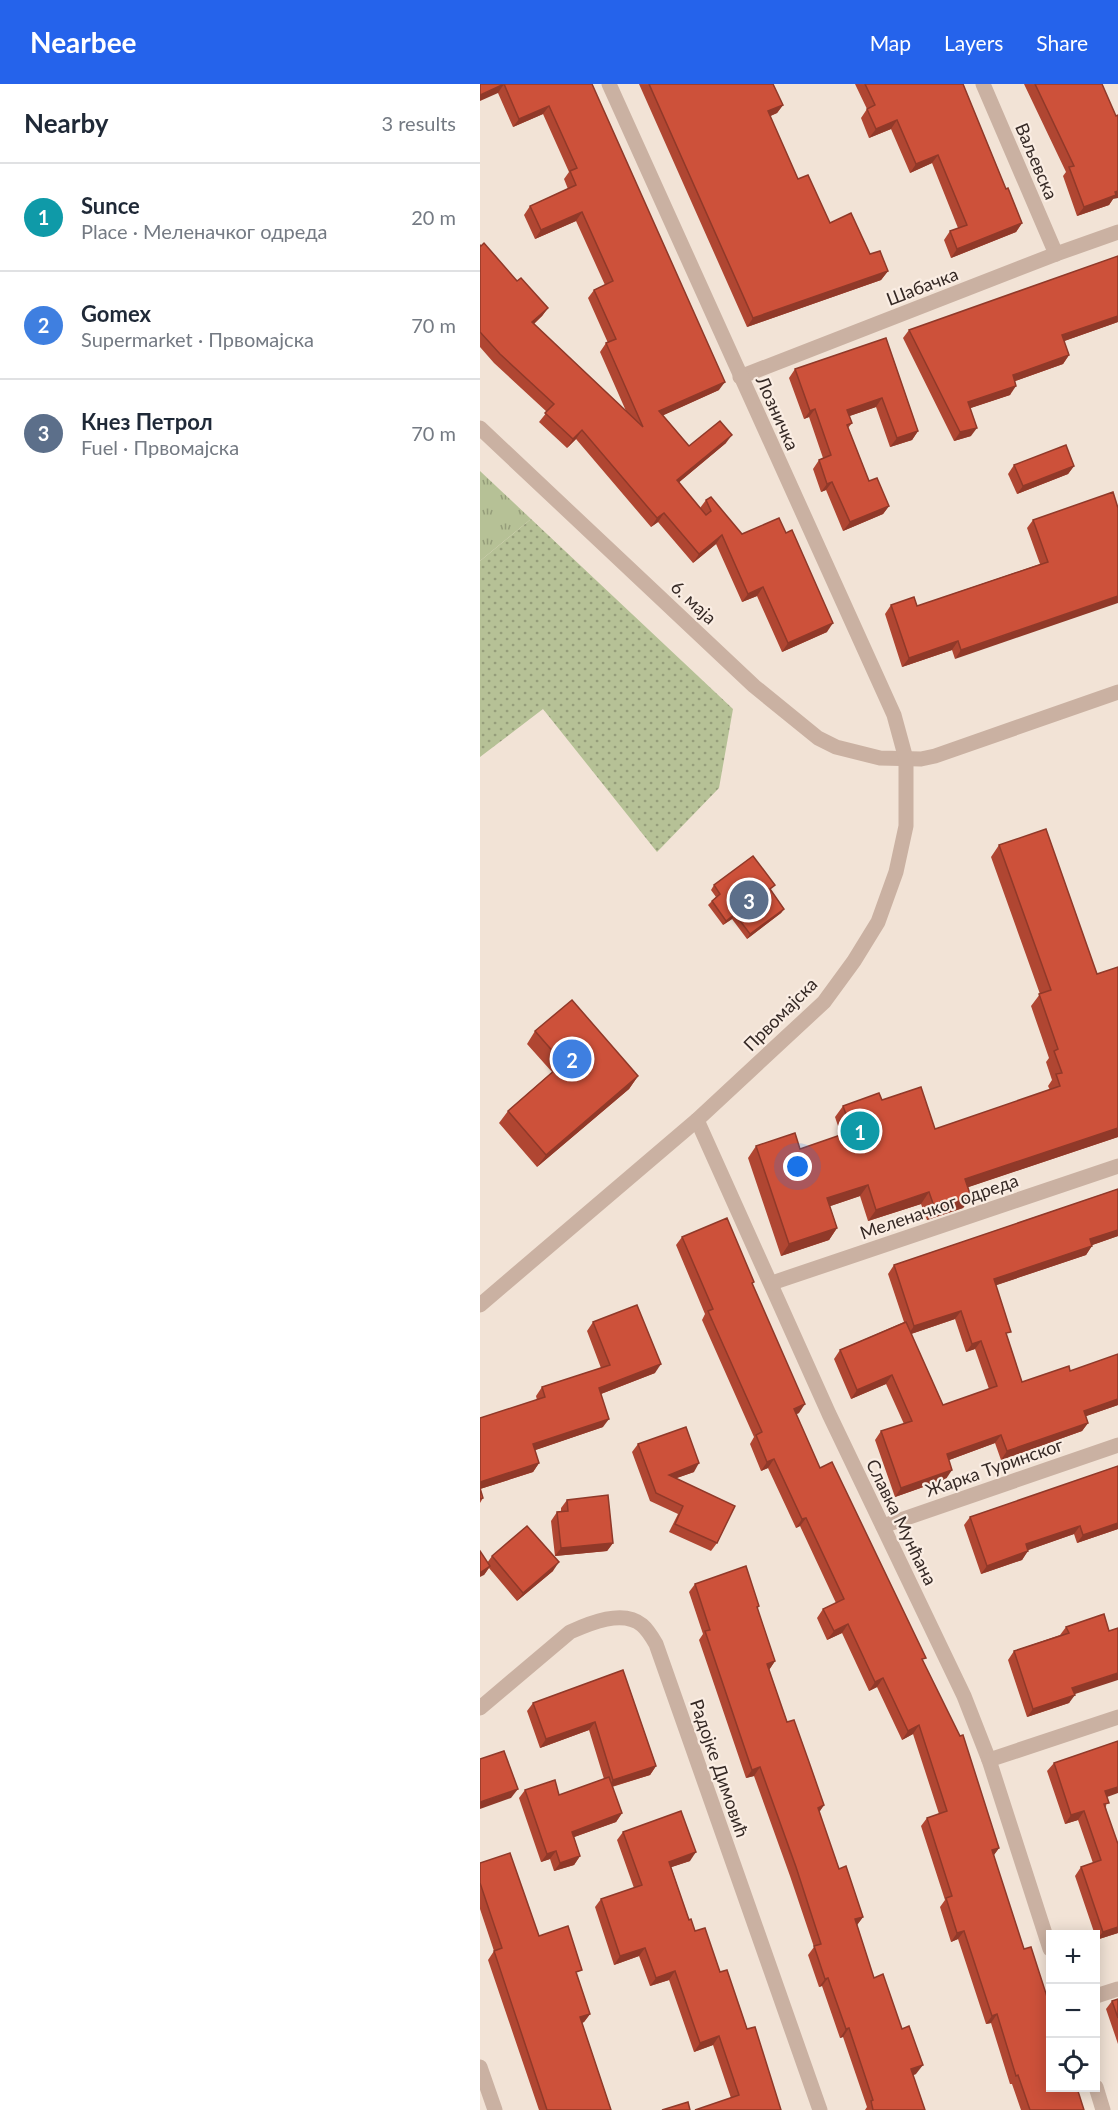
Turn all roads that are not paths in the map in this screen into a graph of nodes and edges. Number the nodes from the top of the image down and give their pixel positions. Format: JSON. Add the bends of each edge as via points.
{"nodes":[{"id":1,"x":609,"y":84,"type":"edge"},
{"id":2,"x":983,"y":84,"type":"edge"},
{"id":3,"x":1118,"y":232,"type":"edge"},
{"id":4,"x":1056,"y":254,"type":"junction"},
{"id":5,"x":740,"y":377,"type":"junction"},
{"id":6,"x":480,"y":428,"type":"edge"},
{"id":7,"x":1118,"y":692,"type":"edge"},
{"id":8,"x":906,"y":759,"type":"junction"},
{"id":9,"x":697,"y":1119,"type":"junction"},
{"id":10,"x":1118,"y":1166,"type":"edge"},
{"id":11,"x":772,"y":1283,"type":"junction"},
{"id":12,"x":480,"y":1305,"type":"edge"},
{"id":13,"x":1118,"y":1445,"type":"edge"},
{"id":14,"x":883,"y":1526,"type":"junction"},
{"id":15,"x":480,"y":1708,"type":"edge"},
{"id":16,"x":1118,"y":1717,"type":"edge"},
{"id":17,"x":989,"y":1760,"type":"junction"},
{"id":18,"x":1046,"y":1937,"type":"edge"},
{"id":19,"x":1118,"y":1989,"type":"edge"},
{"id":20,"x":1100,"y":1994,"type":"edge"},
{"id":21,"x":480,"y":2067,"type":"edge"},
{"id":22,"x":1097,"y":2092,"type":"edge"},
{"id":23,"x":495,"y":2110,"type":"edge"},
{"id":24,"x":820,"y":2110,"type":"edge"},
{"id":25,"x":1103,"y":2110,"type":"edge"}],
"edges":[{"from":1,"to":5,"type":"street","name":"Лозничка"},
{"from":2,"to":4,"type":"street","name":"Ваљевска"},
{"from":3,"to":4,"type":"street","name":"Шабачка"},
{"from":4,"to":5,"type":"street","name":"Шабачка"},
{"from":5,"to":8,"type":"street","name":"Лозничка","via":[[894,715]]},
{"from":6,"to":8,"type":"street","name":"6. маја","via":[[754,686],[818,738],[836,747],[880,758]]},
{"from":7,"to":8,"type":"street","via":[[935,756]]},
{"from":8,"to":9,"type":"street","name":"Првомајска","via":[[906,826],[896,872],[878,922],[824,1002]]},
{"from":9,"to":11,"type":"street","name":"Славка Мунћана"},
{"from":9,"to":12,"type":"street","name":"Првомајска"},
{"from":10,"to":11,"type":"street","name":"Меленачког одреда"},
{"from":11,"to":14,"type":"street","name":"Славка Мунћана"},
{"from":13,"to":14,"type":"street","name":"Жарка Туринског"},
{"from":14,"to":17,"type":"street","name":"Славка Мунћана"},
{"from":15,"to":24,"type":"street","name":"Радојке Димовић","via":[[570,1632],[604,1620],[628,1619],[641,1623],[650,1633]]},
{"from":16,"to":17,"type":"street"},
{"from":17,"to":18,"type":"street","name":"Славка Мунћана"},
{"from":19,"to":20,"type":"street"},
{"from":21,"to":23,"type":"street"},
{"from":22,"to":25,"type":"street"}]}
